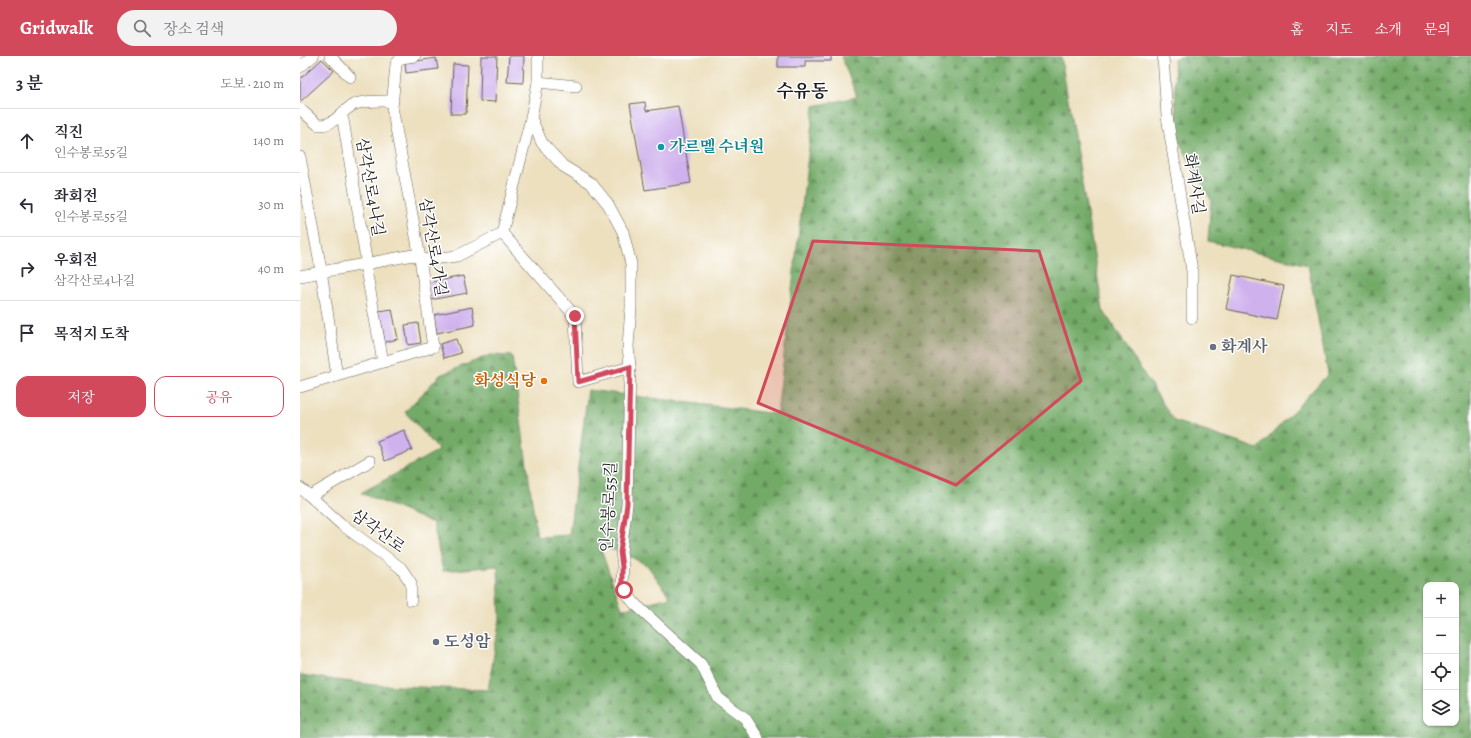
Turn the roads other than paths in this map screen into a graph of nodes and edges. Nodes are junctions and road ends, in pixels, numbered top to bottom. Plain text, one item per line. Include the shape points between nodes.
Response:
1 (313, 56) edge
2 (330, 56) edge
3 (415, 56) edge
4 (538, 56) edge
5 (1163, 56) edge
6 (300, 67) edge
7 (350, 77) dead end
8 (538, 82) junction
9 (576, 86) dead end
10 (393, 101) junction
11 (300, 109) edge
12 (339, 117) junction
13 (531, 118) junction
14 (300, 157) edge
15 (502, 233) junction
16 (420, 258) junction
17 (365, 264) junction
18 (320, 272) junction
19 (300, 276) edge
20 (1192, 318) dead end
21 (383, 362) junction
22 (630, 367) junction
23 (337, 376) junction
24 (300, 387) edge
25 (370, 461) dead end
26 (300, 488) edge
27 (310, 496) junction
28 (411, 600) dead end
29 (758, 738) edge

1 - 6 street
2 - 7 street
3 - 10 street, 삼각산로4가길 via 401,58 396,64
4 - 8 street
5 - 20 street, 화계사길 via 1167,116 1192,271
8 - 9 street
8 - 13 street
10 - 12 street via 355,104
10 - 16 street, 삼각산로4가길 via 392,107
11 - 12 street via 318,125 326,126
12 - 17 street, 삼각산로4나길 via 343,120
13 - 15 street
13 - 22 street, 인수봉로55길 via 542,143 563,166 591,183 608,204 623,232 631,264 628,346
14 - 18 street
15 - 16 street via 457,256 424,260
15 - 22 street via 575,316 578,382
16 - 17 street via 413,255
16 - 21 street, 삼각산로4가길 via 433,347
17 - 18 street
17 - 21 street
18 - 19 street
18 - 23 street
21 - 23 street, 삼각산로4가길
22 - 29 street, 인수봉로55길 via 627,504 620,552 624,590 635,604 701,664 718,698 746,718
23 - 24 street, 삼각산로4가길
25 - 27 street
26 - 27 street, 삼각산로
27 - 28 street, 삼각산로 via 341,524 401,568 411,583

